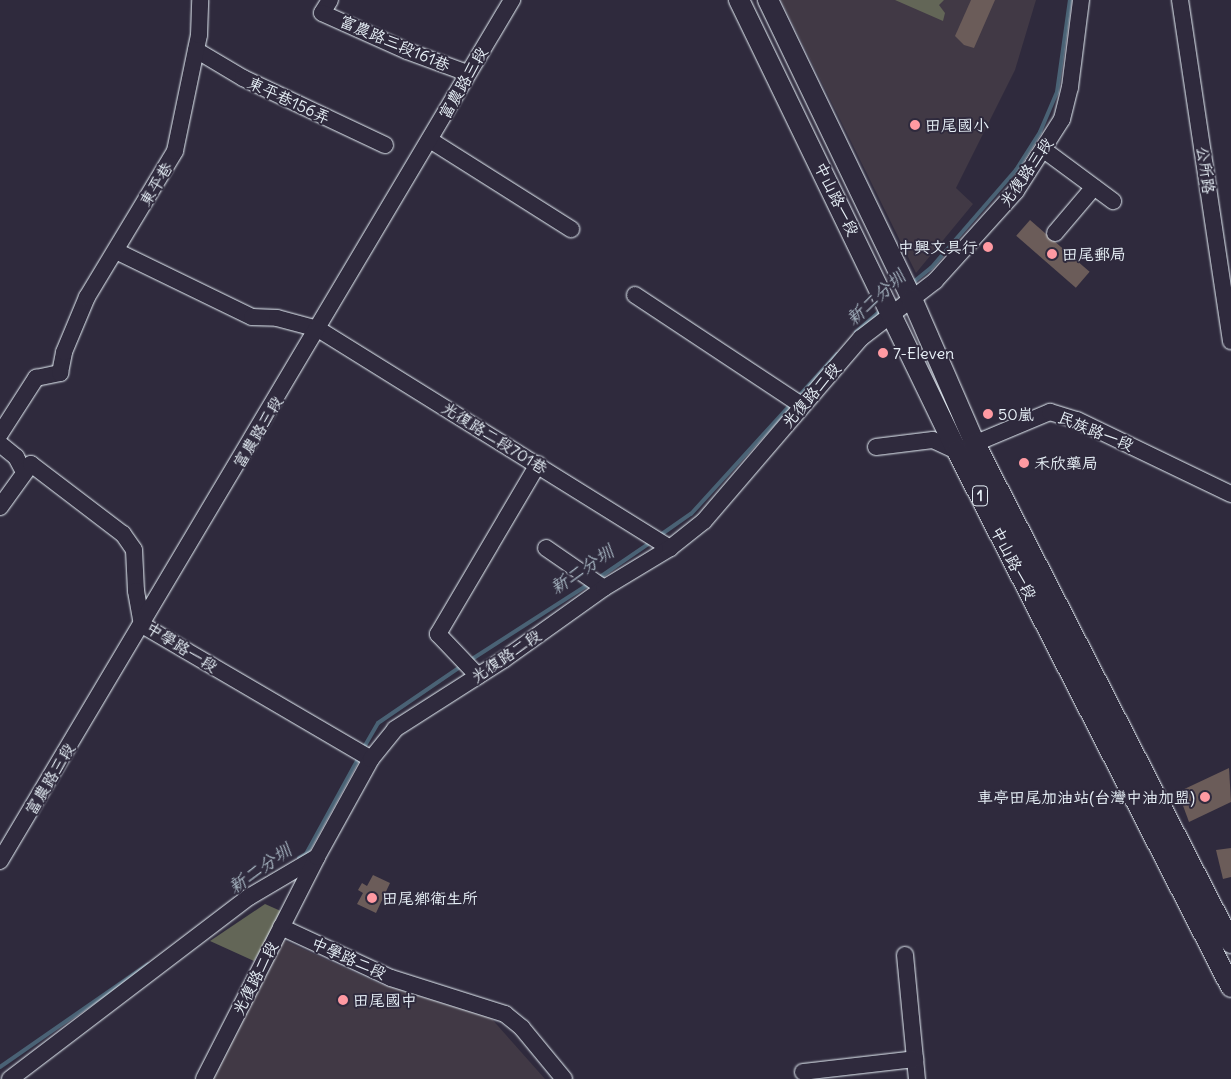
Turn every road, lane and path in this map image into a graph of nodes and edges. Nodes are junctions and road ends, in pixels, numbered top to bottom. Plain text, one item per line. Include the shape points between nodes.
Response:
1 (200, 0) edge
2 (512, 0) edge
3 (739, 0) edge
4 (768, 0) edge
5 (1081, 0) edge
6 (1180, 0) edge
7 (326, 6) edge
8 (196, 50) junction
9 (468, 73) junction
10 (430, 140) junction
11 (385, 145) dead end
12 (1044, 150) junction
13 (1094, 187) junction
14 (1114, 201) dead end
15 (571, 229) dead end
16 (1055, 233) dead end
17 (116, 251) junction
18 (635, 295) dead end
19 (903, 307) junction
20 (318, 330) junction
21 (1231, 341) edge
22 (801, 405) junction
23 (0, 434) edge
24 (0, 444) edge
25 (876, 448) dead end
26 (966, 448) junction
27 (538, 464) junction
28 (24, 472) junction
29 (1231, 494) edge
30 (0, 507) edge
31 (546, 548) dead end
32 (670, 548) junction
33 (604, 588) junction
34 (142, 625) junction
35 (478, 676) junction
36 (371, 759) junction
37 (317, 857) junction
38 (0, 861) edge
39 (281, 927) junction
40 (1231, 942) edge
41 (905, 955) dead end
42 (1231, 987) edge
43 (915, 1059) junction
44 (803, 1072) dead end
45 (10, 1079) edge
46 (204, 1079) edge
47 (564, 1079) edge
48 (917, 1079) edge

1 - 8 street, 東平巷
2 - 9 street, 富農路三段
3 - 19 main road, 中山路一段 / 1
4 - 19 main road, 中山路一段 / 1
5 - 12 street, 光復路三段 via 1070,87 1062,118
6 - 21 street, 公所路
7 - 9 street, 富農路三段161巷 via 407,51
8 - 11 street, 東平巷156弄 via 243,78
8 - 17 street, 東平巷 via 175,151
9 - 10 street, 富農路三段
10 - 15 street
10 - 20 street, 富農路三段
12 - 13 street
12 - 19 street, 光復路三段 via 1016,191 976,238 935,281
13 - 14 street
13 - 16 street
17 - 20 street, 光復路二段701巷 via 252,317 277,318
17 - 23 street, 東平巷 via 87,297 64,352 60,373 36,378
18 - 22 street
19 - 22 street, 光復路二段 via 861,338
19 - 26 main road, 中山路一段 / 1
20 - 27 street, 光復路二段701巷
20 - 34 street, 富農路三段
22 - 32 street, 光復路二段 via 704,521
24 - 28 street via 16,457
25 - 26 street via 933,440
26 - 29 street, 民族路一段 via 1050,412 1078,420
26 - 40 main road, 中山路一段 / 1
26 - 42 main road, 中山路一段 / 1
27 - 32 street, 光復路二段701巷
27 - 35 street via 438,634
28 - 30 street
28 - 34 street, 中學路一段 via 31,464 123,534 134,550
31 - 33 street
32 - 33 street, 光復路二段
33 - 35 street, 光復路二段
34 - 36 street, 中學路一段
34 - 38 street, 富農路三段
35 - 36 street, 光復路二段 via 395,729
36 - 37 street, 光復路二段
37 - 39 street, 光復路二段
37 - 45 street via 249,897
39 - 46 street, 光復路二段
39 - 47 street, 中學路二段 via 391,978 505,1014 522,1028
41 - 43 street
43 - 44 street
43 - 48 street

